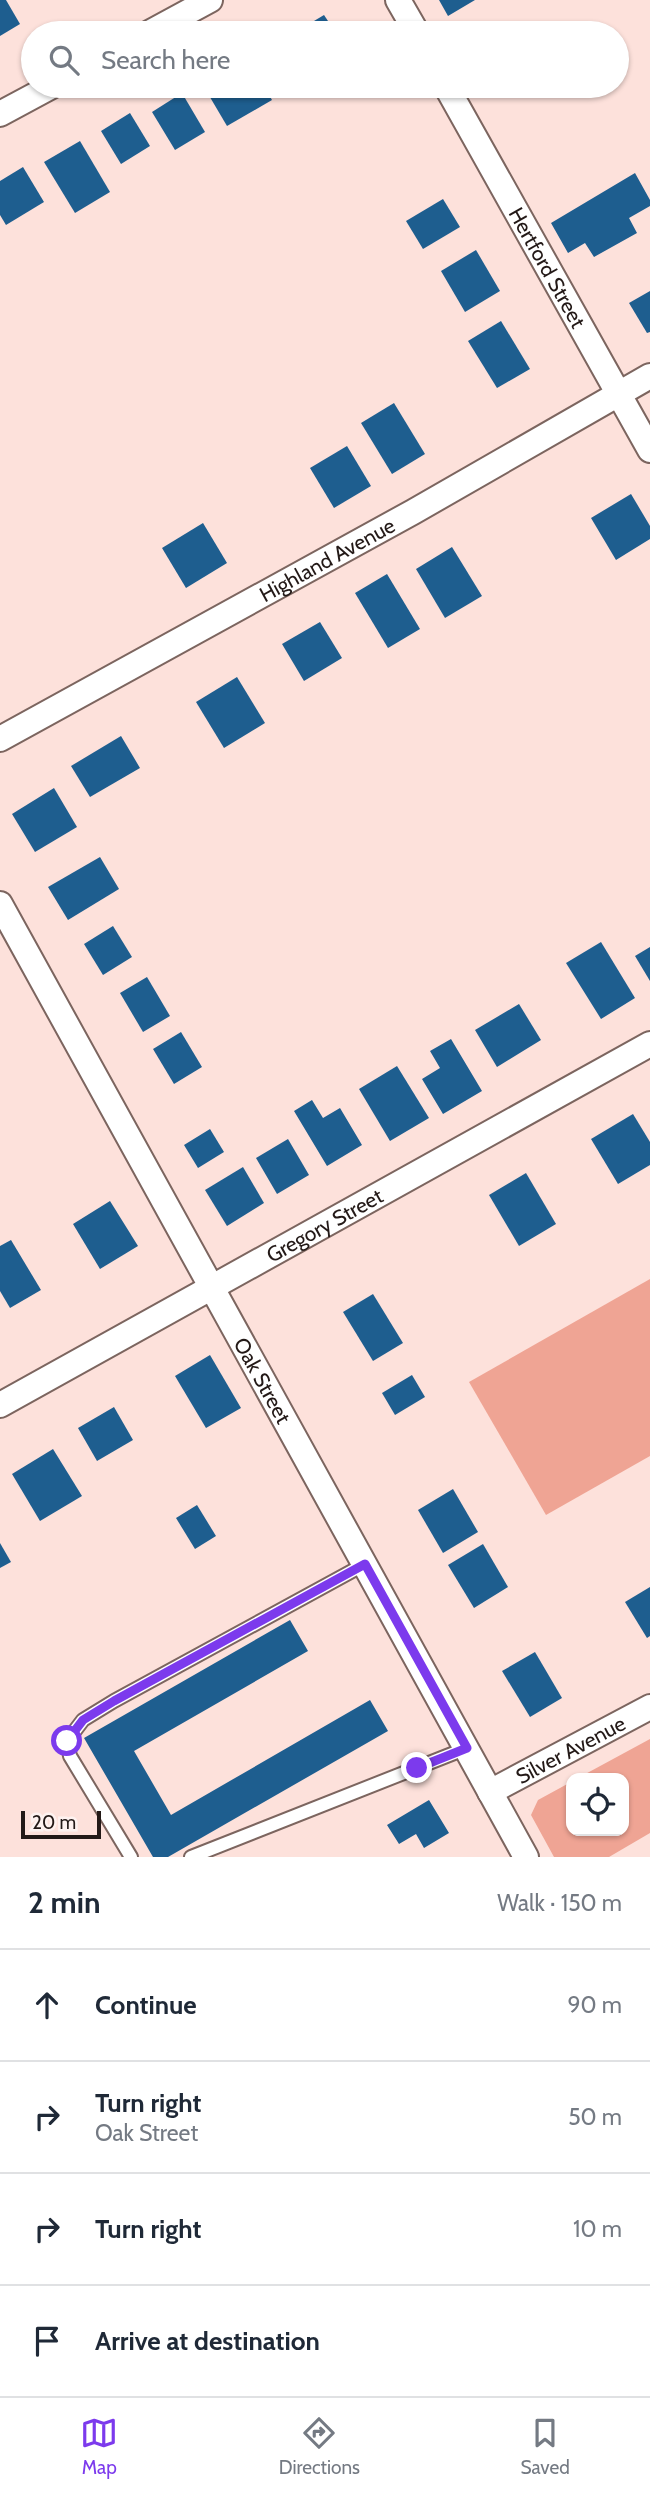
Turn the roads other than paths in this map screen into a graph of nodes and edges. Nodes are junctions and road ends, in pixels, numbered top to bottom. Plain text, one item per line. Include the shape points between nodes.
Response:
1 (210, 0) edge
2 (398, 0) edge
3 (171, 21) edge
4 (410, 21) edge
5 (30, 98) edge
6 (453, 98) edge
7 (0, 114) edge
8 (650, 376) edge
9 (619, 393) junction
10 (650, 450) edge
11 (0, 739) edge
12 (0, 904) edge
13 (650, 1044) edge
14 (212, 1286) junction
15 (0, 1405) edge
16 (365, 1564) junction
17 (650, 1707) edge
18 (467, 1748) junction
19 (491, 1792) junction
20 (131, 1857) edge
21 (191, 1857) edge
22 (526, 1857) edge

1 - 3 street
2 - 4 street
5 - 7 street
6 - 9 street, Hertford Street
8 - 9 street, Highland Avenue
9 - 10 street, Hertford Street
9 - 11 street, Highland Avenue
12 - 14 street, Oak Street
13 - 14 street, Gregory Street
14 - 15 street, Gregory Street
14 - 16 street, Oak Street
16 - 18 street, Oak Street
16 - 20 lane via 114,1701 74,1728 67,1741 70,1756
17 - 19 street, Silver Avenue
18 - 19 street, Oak Street
18 - 21 lane
19 - 22 street, Oak Street

